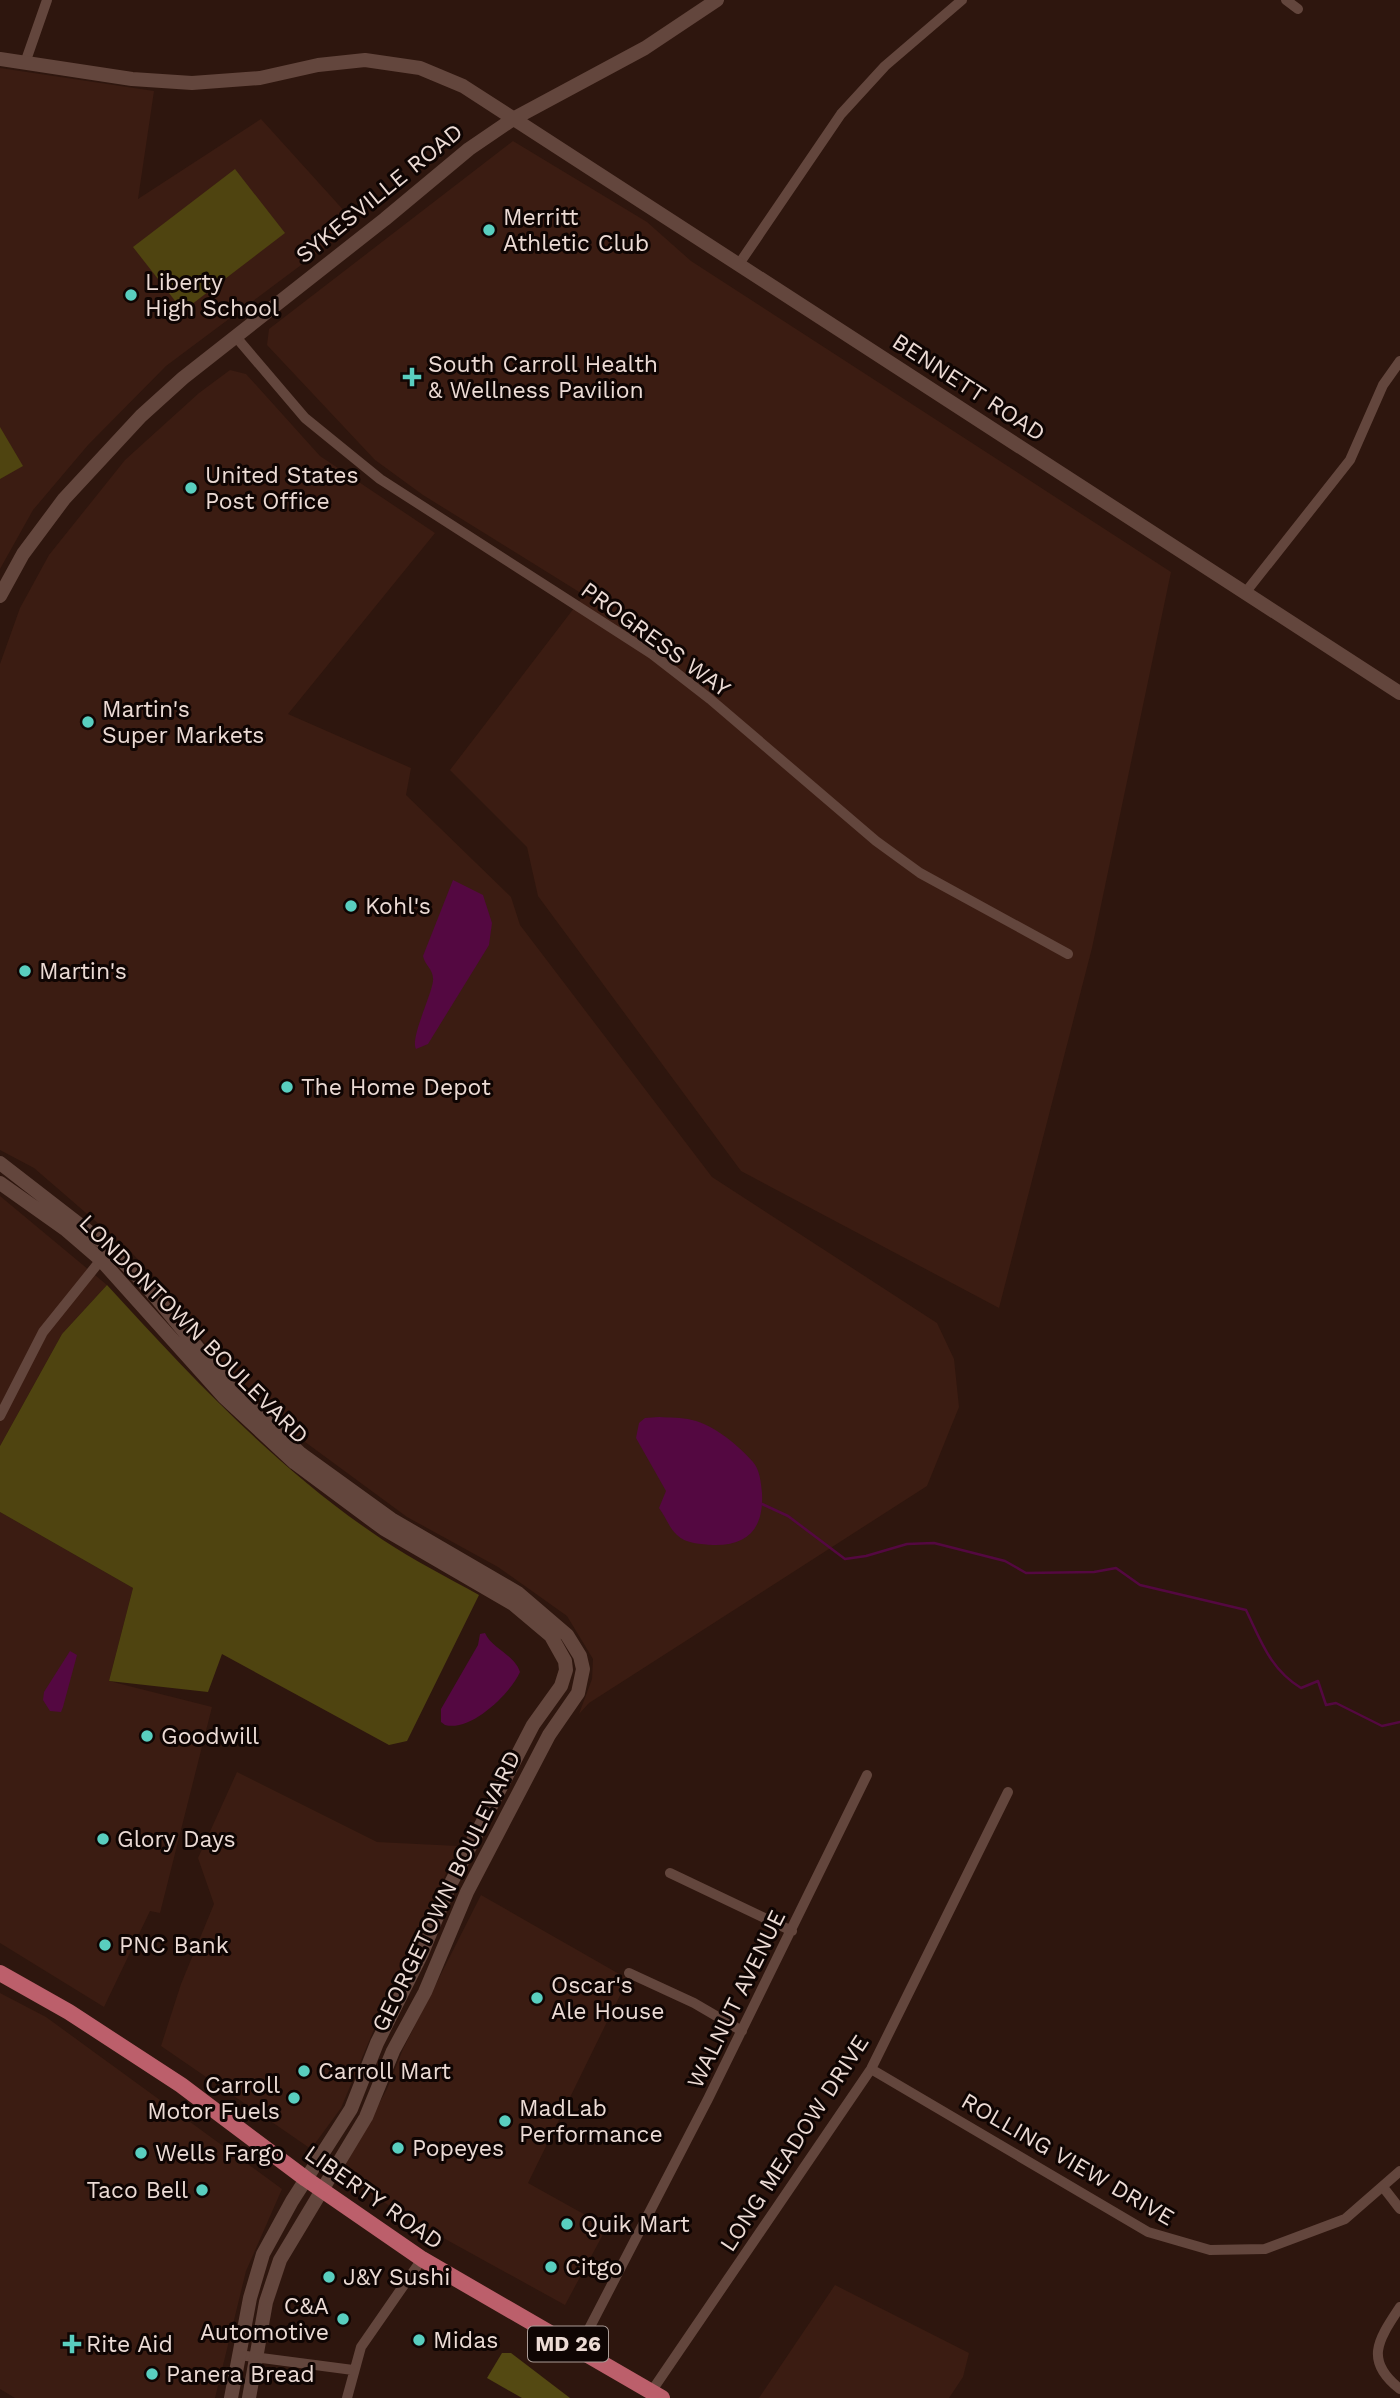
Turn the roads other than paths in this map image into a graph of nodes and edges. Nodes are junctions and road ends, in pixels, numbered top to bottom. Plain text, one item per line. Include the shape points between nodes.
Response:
1 (47, 0) edge
2 (717, 0) edge
3 (962, 0) edge
4 (1286, 0) edge
5 (1297, 9) dead end
6 (0, 59) edge
7 (25, 63) junction
8 (513, 119) junction
9 (739, 264) junction
10 (236, 337) junction
11 (1400, 361) edge
12 (1245, 593) junction
13 (0, 596) edge
14 (1400, 693) edge
15 (1068, 954) dead end
16 (0, 1163) edge
17 (0, 1183) edge
18 (106, 1255) junction
19 (0, 1416) edge
20 (536, 1614) junction
21 (867, 1774) dead end
22 (1008, 1792) dead end
23 (670, 1873) dead end
24 (792, 1931) junction
25 (0, 1973) edge
26 (629, 1973) dead end
27 (741, 2031) junction
28 (871, 2069) junction
29 (1400, 2171) edge
30 (306, 2179) junction
31 (1383, 2187) junction
32 (320, 2189) junction
33 (1400, 2209) edge
34 (422, 2259) junction
35 (1400, 2307) edge
36 (578, 2350) junction
37 (239, 2355) junction
38 (257, 2356) junction
39 (353, 2370) junction
40 (1400, 2389) edge
41 (656, 2395) edge
42 (231, 2398) edge
43 (249, 2398) edge
44 (348, 2398) edge

1 - 7 street
2 - 8 street, SYKESVILLE ROAD via 645,48
3 - 9 street via 884,66 841,114
4 - 5 street
6 - 7 street, BENNETT ROAD
7 - 8 street, BENNETT ROAD via 192,83 260,78 342,61 376,61 438,74
8 - 9 street, BENNETT ROAD
8 - 10 street, SYKESVILLE ROAD via 469,149
9 - 12 street, BENNETT ROAD
10 - 13 street, SYKESVILLE ROAD via 141,416 64,499 23,554
10 - 15 street, PROGRESS WAY via 305,418 380,479 652,654 898,858
11 - 12 street via 1383,385 1350,460
12 - 14 street, BENNETT ROAD
16 - 18 street, LONDONTOWN BOULEVARD
17 - 18 street, LONDONTOWN BOULEVARD
18 - 19 street via 43,1332
18 - 20 street, LONDONTOWN BOULEVARD via 144,1283 232,1388 301,1454 368,1504 493,1576
20 - 30 street, GEORGETOWN BOULEVARD via 559,1645 565,1677 533,1725 450,1885 351,2109
20 - 32 street, GEORGETOWN BOULEVARD via 567,1635 580,1656 583,1669 578,1693 549,1735 467,1892 366,2117
21 - 24 street, WALNUT AVENUE
22 - 28 street, LONG MEADOW DRIVE
23 - 24 street
24 - 27 street, WALNUT AVENUE
25 - 30 main road, LIBERTY ROAD / MD 26 via 181,2085
26 - 27 street
27 - 36 street, WALNUT AVENUE
28 - 31 street, ROLLING VIEW DRIVE via 1148,2232 1183,2244 1242,2251 1291,2241 1346,2219
28 - 41 street, LONG MEADOW DRIVE
29 - 31 street, ROLLING VIEW DRIVE
30 - 32 main road, LIBERTY ROAD / MD 26
30 - 37 street, GEORGETOWN BOULEVARD via 263,2254
31 - 33 street
32 - 34 main road, LIBERTY ROAD / MD 26
32 - 38 street, GEORGETOWN BOULEVARD via 289,2240 273,2279
34 - 36 main road, LIBERTY ROAD / MD 26
34 - 39 street via 361,2347
35 - 40 street via 1383,2330 1378,2362
36 - 41 main road, LIBERTY ROAD / MD 26
37 - 38 street
37 - 42 street, GEORGETOWN BOULEVARD
38 - 39 street
38 - 43 street, GEORGETOWN BOULEVARD
39 - 44 street

